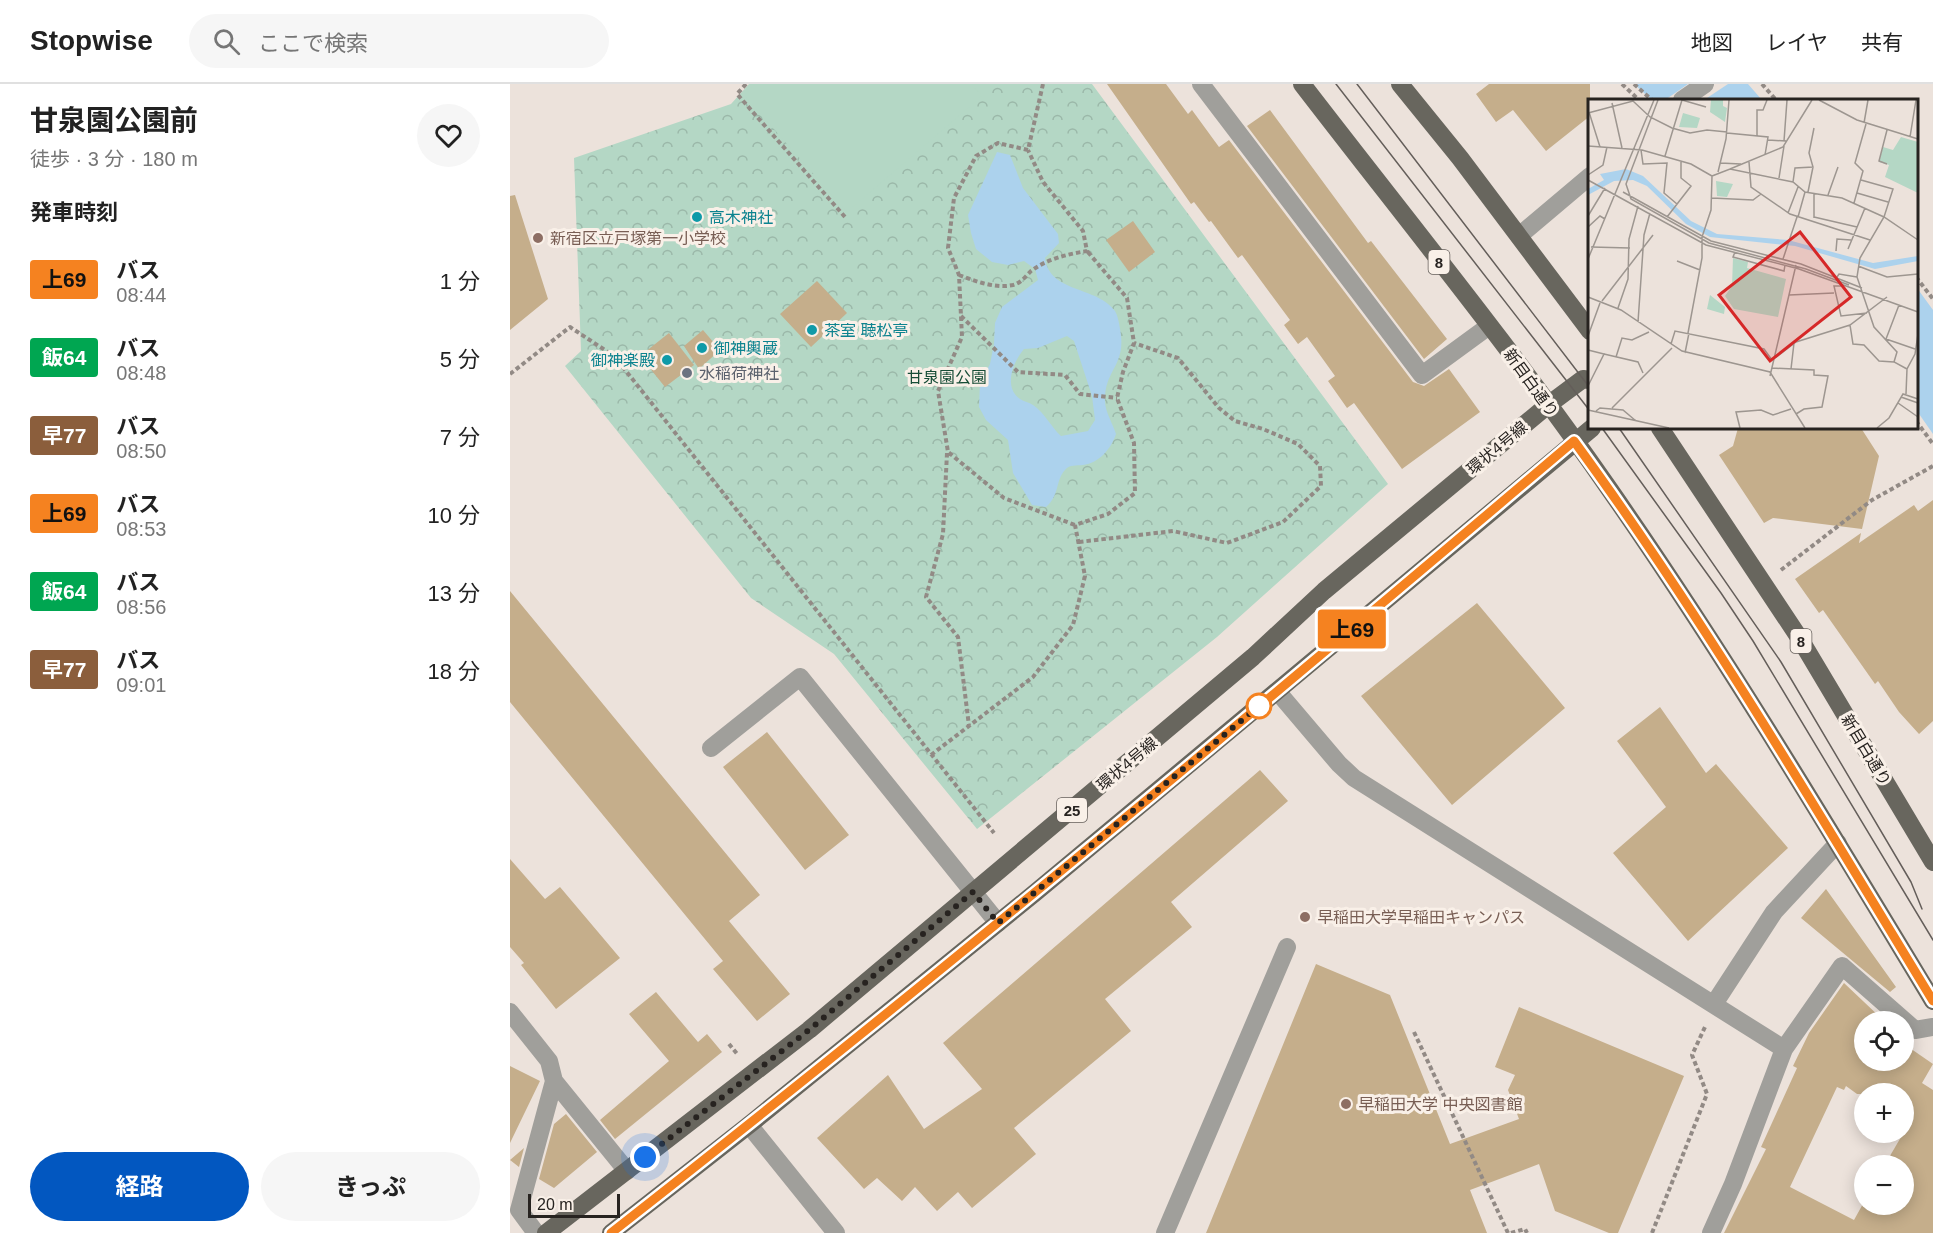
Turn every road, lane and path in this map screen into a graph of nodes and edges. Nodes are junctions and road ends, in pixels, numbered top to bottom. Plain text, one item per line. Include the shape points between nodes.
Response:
1 (746, 84) edge
2 (1043, 84) edge
3 (1201, 84) edge
4 (1302, 84) edge
5 (1400, 84) edge
6 (1622, 84) edge
7 (1634, 84) edge
8 (1705, 84) edge
9 (1762, 84) edge
10 (1638, 99) edge
11 (1651, 99) edge
12 (1683, 99) edge
13 (1775, 99) edge
14 (1028, 150) junction
15 (1588, 178) edge
16 (845, 217) dead end
17 (1519, 236) junction
18 (1088, 251) junction
19 (958, 275) junction
20 (1918, 278) edge
21 (1933, 299) edge
22 (961, 315) junction
23 (1489, 326) junction
24 (1588, 329) edge
25 (1134, 343) junction
26 (510, 374) edge
27 (1588, 380) edge
28 (1117, 398) junction
29 (1548, 405) junction
30 (1918, 422) edge
31 (1591, 429) edge
32 (1661, 429) edge
33 (1574, 441) junction
34 (1933, 444) edge
35 (948, 452) junction
36 (1933, 466) edge
37 (1075, 525) junction
38 (1079, 543) junction
39 (1780, 571) dead end
40 (1277, 691) junction
41 (969, 726) junction
42 (711, 748) dead end
43 (932, 755) junction
44 (993, 832) dead end
45 (1838, 843) junction
46 (1933, 862) edge
47 (973, 892) junction
48 (998, 923) junction
49 (1287, 947) dead end
50 (1933, 1001) edge
51 (1714, 1004) junction
52 (510, 1012) edge
53 (1933, 1027) edge
54 (1414, 1032) dead end
55 (1784, 1049) junction
56 (554, 1081) junction
57 (749, 1125) junction
58 (627, 1171) junction
59 (1526, 1231) edge
60 (536, 1233) edge
61 (546, 1233) edge
62 (610, 1233) edge
63 (836, 1233) edge
64 (1165, 1233) edge
65 (1510, 1233) edge
66 (1652, 1233) edge
67 (1711, 1233) edge

1 - 16 path via 737,94
2 - 14 path
3 - 23 street via 1422,375
4 - 23 main road, 新目白通り / 8
5 - 17 main road
6 - 10 path
7 - 11 path
8 - 12 street
9 - 13 path
14 - 18 path via 1044,182 1083,231
14 - 19 path via 998,143 976,156 954,198 948,248
15 - 17 street
17 - 24 main road
18 - 19 path via 1063,255 1013,285 984,284
18 - 25 path via 1127,298
19 - 22 path
20 - 21 path
22 - 28 path via 1018,372 1065,375 1080,394
22 - 35 path via 962,337 938,391
23 - 29 main road, 新目白通り / 8
25 - 28 path
25 - 38 path via 1178,358 1219,408 1235,421 1298,444 1320,466 1321,486 1283,522 1227,543 1173,531
26 - 43 path via 570,327 614,356
27 - 29 main road, 環状4号線 / 25
28 - 37 path via 1134,443 1135,493 1108,514
29 - 33 main road, 新目白通り / 8
29 - 47 main road, 環状4号線 / 25
30 - 34 path
31 - 33 main road, 25
32 - 46 main road, 新目白通り / 8 via 1800,639
33 - 40 main road, 25
33 - 45 main road, 新目白通り / 8 via 1666,574
35 - 37 path via 1004,498
35 - 41 path via 943,534 926,597 958,637
36 - 39 path via 1872,500
37 - 38 path
38 - 41 path via 1085,576 1073,625 1033,677
40 - 48 main road, 25
40 - 51 street via 1354,778
41 - 43 path
42 - 47 street via 800,677
43 - 44 path
45 - 50 main road, 新目白通り / 8
45 - 51 street via 1774,912
47 - 48 street
47 - 58 main road, 環状4号線 / 25 via 809,1030
48 - 57 main road, 25
49 - 64 street
51 - 55 street
51 - 66 path via 1692,1055 1707,1094
52 - 56 street via 549,1061
53 - 55 street via 1915,1030 1842,966
54 - 65 path
55 - 67 street
56 - 58 street
56 - 60 street via 519,1210
57 - 62 main road, 25
57 - 63 street
58 - 61 main road, 環状4号線 / 25
59 - 65 path

